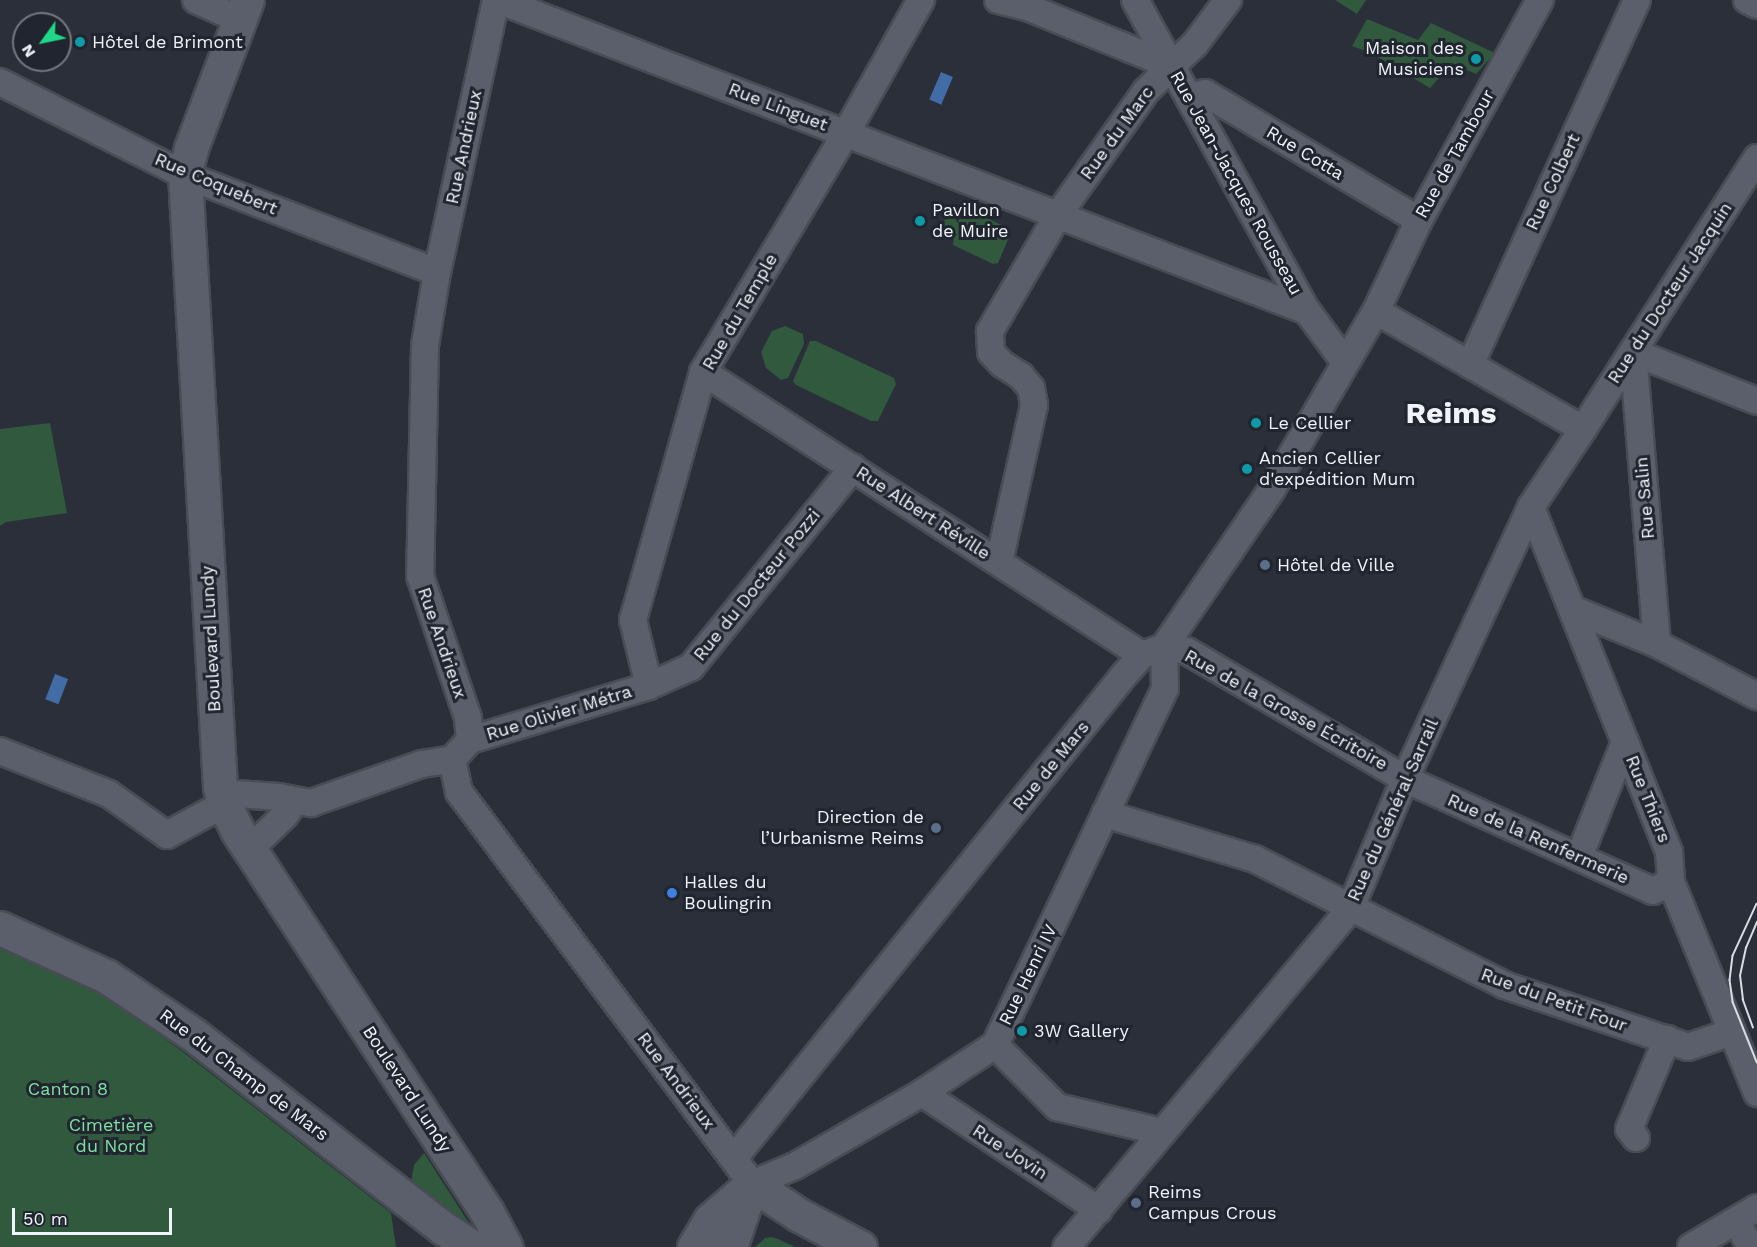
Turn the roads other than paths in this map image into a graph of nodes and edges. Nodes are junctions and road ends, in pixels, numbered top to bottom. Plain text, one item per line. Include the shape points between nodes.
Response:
1 (196, 0) edge
2 (497, 0) edge
3 (921, 0) edge
4 (998, 0) edge
5 (1134, 0) edge
6 (1228, 0) edge
7 (1540, 0) edge
8 (1637, 0) edge
9 (1747, 0) edge
10 (1757, 5) edge
11 (244, 10) edge
12 (1170, 64) junction
13 (0, 82) edge
14 (1189, 98) junction
15 (846, 134) junction
16 (1757, 158) edge
17 (185, 175) junction
18 (1058, 215) junction
19 (1419, 220) junction
20 (437, 273) junction
21 (1307, 311) junction
22 (1376, 311) junction
23 (1632, 352) junction
24 (1344, 361) junction
25 (1470, 365) junction
26 (703, 372) junction
27 (1757, 401) edge
28 (1583, 429) junction
29 (853, 468) junction
30 (1531, 507) junction
31 (999, 562) junction
32 (1572, 609) junction
33 (1657, 644) junction
34 (1153, 651) junction
35 (649, 686) junction
36 (1757, 696) edge
37 (470, 740) junction
38 (1625, 742) junction
39 (0, 751) edge
40 (452, 759) junction
41 (1405, 779) junction
42 (223, 799) junction
43 (294, 802) junction
44 (1106, 814) junction
45 (250, 849) junction
46 (1579, 857) junction
47 (1671, 882) junction
48 (1350, 909) junction
49 (0, 928) edge
50 (1732, 1032) junction
51 (1667, 1039) junction
52 (995, 1045) junction
53 (922, 1093) junction
54 (1757, 1094) edge
55 (1162, 1132) junction
56 (1636, 1138) dead end
57 (734, 1158) junction
58 (752, 1184) junction
59 (1099, 1210) junction
60 (487, 1212) junction
61 (1746, 1214) edge
62 (472, 1247) edge
63 (506, 1247) edge
64 (521, 1247) edge
65 (694, 1247) edge
66 (730, 1247) edge
67 (860, 1247) edge
68 (1066, 1247) edge
69 (1691, 1247) edge
70 (1750, 1247) edge

1 - 11 street
2 - 15 street, Rue Linguet
2 - 20 street, Rue Andrieux
3 - 15 street, Rue du Temple
4 - 12 street via 1027,7
5 - 12 street, Rue Jean-Jacques Rousseau
6 - 12 street, Rue du Marc via 1195,44
7 - 19 street, Rue de Tambour
8 - 25 street, Rue Colbert
9 - 10 street
11 - 17 main road, Boulevard Lundy via 191,148
12 - 14 street, Rue Jean-Jacques Rousseau
12 - 18 street, Rue du Marc via 1146,91
13 - 17 street, Rue Coquebert
14 - 19 street, Rue Cotta via 1205,93
14 - 21 street, Rue Jean-Jacques Rousseau
15 - 18 street, Rue Linguet
15 - 26 street, Rue du Temple
16 - 23 street, Rue du Docteur Jacquin
17 - 20 street, Rue Coquebert
17 - 42 main road, Boulevard Lundy
18 - 21 street, Rue Linguet
18 - 31 street, Rue du Marc via 990,331 991,352 1031,388 1034,405
19 - 22 street, Rue de Tambour
20 - 37 street, Rue Andrieux via 424,345 420,576 468,718
21 - 24 street, Rue Jean-Jacques Rousseau
22 - 24 street, Rue de Tambour
22 - 25 street
23 - 27 street
23 - 28 street, Rue du Docteur Jacquin
23 - 33 street, Rue Salin
24 - 34 street, Rue de Mars via 1272,489
25 - 28 street
26 - 29 street, Rue Albert Réville
26 - 35 street, Rue du Temple via 633,620
28 - 30 street, Rue du Docteur Jacquin
29 - 31 street, Rue Albert Réville
29 - 35 street, Rue du Docteur Pozzi via 691,667
30 - 32 street, Rue Thiers
30 - 41 street, Rue du Général Sarrail
31 - 34 street, Rue Albert Réville
32 - 33 street
32 - 38 street, Rue Thiers
33 - 36 street
34 - 41 street, Rue de la Grosse Écritoire via 1187,651
34 - 44 street, Rue Henri IV via 1165,688
34 - 57 street, Rue de Mars
35 - 37 street, Rue Olivier Métra
37 - 40 street
38 - 46 street
38 - 47 street, Rue Thiers via 1669,852
39 - 42 street via 109,794 167,835
40 - 43 street via 422,764 310,803
40 - 57 street, Rue Andrieux via 459,792
41 - 46 street, Rue de la Renfermerie
41 - 48 street, Rue du Général Sarrail
42 - 43 street via 279,797
42 - 45 main road, Boulevard Lundy
43 - 45 street
44 - 48 street, Rue du Petit Four via 1254,859
44 - 52 street, Rue Henri IV
45 - 60 main road, Boulevard Lundy
46 - 47 street, Rue de la Renfermerie via 1653,891
47 - 50 street, Rue Thiers
48 - 51 street, Rue du Petit Four via 1504,985
48 - 55 street, Rue du Général Sarrail
49 - 62 main road, Rue du Champ de Mars via 106,976 194,1035
50 - 51 street, Rue du Petit Four via 1688,1047
50 - 54 street, Rue Thiers
51 - 56 street via 1629,1129
52 - 53 street, Rue Henri IV
52 - 55 street via 1057,1107
53 - 58 street, Rue Henri IV via 795,1166
53 - 59 street, Rue Jovin
55 - 59 street, Rue du Général Sarrail
57 - 58 street, Rue Andrieux
58 - 65 main road via 710,1220
58 - 66 main road
58 - 67 main road via 799,1215
59 - 68 street, Rue du Général Sarrail
60 - 63 main road, Boulevard Lundy
60 - 64 main road, Boulevard Lundy
61 - 69 street
61 - 70 street

